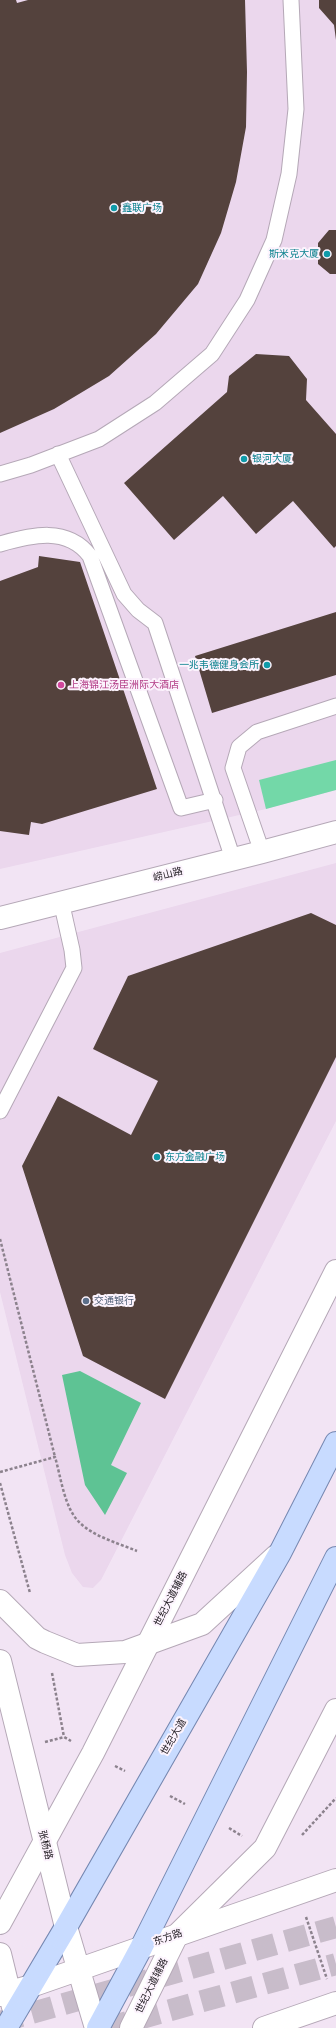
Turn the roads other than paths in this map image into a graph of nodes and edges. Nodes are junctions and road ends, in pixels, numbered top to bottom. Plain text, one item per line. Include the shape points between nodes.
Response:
1 (291, 0) edge
2 (58, 454) junction
3 (0, 474) edge
4 (0, 544) edge
5 (336, 706) edge
6 (215, 800) junction
7 (336, 832) edge
8 (262, 852) junction
9 (233, 859) junction
10 (61, 901) junction
11 (0, 918) edge
12 (0, 1111) edge
13 (336, 1271) edge
14 (336, 1443) edge
15 (280, 1553) junction
16 (336, 1558) edge
17 (0, 1601) edge
18 (149, 1643) junction
19 (0, 1661) edge
20 (336, 1710) edge
21 (44, 1843) junction
22 (336, 1880) edge
23 (0, 1923) edge
24 (66, 1927) junction
25 (177, 1935) junction
26 (141, 1948) junction
27 (0, 1954) edge
28 (79, 1970) junction
29 (31, 1986) junction
30 (335, 2004) edge
31 (9, 2011) edge
32 (97, 2028) edge
33 (131, 2028) edge
34 (264, 2028) edge
35 (311, 2028) edge

1 - 2 lane via 296,109 289,174 274,240 247,300 212,354 155,403 99,439
2 - 3 lane
2 - 6 lane via 124,594 138,610 155,623
4 - 6 lane via 29,536 53,535 73,541 90,556 182,808
5 - 8 lane via 257,732 239,747 234,768
6 - 9 lane
7 - 8 street, 崂山路
8 - 9 street, 崂山路
9 - 10 street, 崂山路
10 - 11 street, 崂山路
10 - 12 lane via 74,968
13 - 18 street, 世纪大道辅路
14 - 15 main road, 世纪大道
15 - 18 street via 202,1624
15 - 24 main road, 世纪大道
16 - 26 main road
17 - 18 street via 37,1638 77,1655 125,1652
18 - 21 street, 世纪大道辅路
19 - 21 street, 张杨路
20 - 25 street, 世纪大道辅路 via 265,1848
21 - 23 street, 世纪大道辅路
21 - 24 street, 张杨路
22 - 25 street, 东方路
24 - 28 street, 张杨路
24 - 29 main road, 世纪大道
25 - 26 street, 东方路
25 - 33 street, 世纪大道辅路
26 - 28 street, 东方路
26 - 32 main road
27 - 31 street
28 - 29 street, 东方路
28 - 32 street, 张杨路
29 - 31 main road, 世纪大道
30 - 34 street
30 - 35 street via 312,2024

